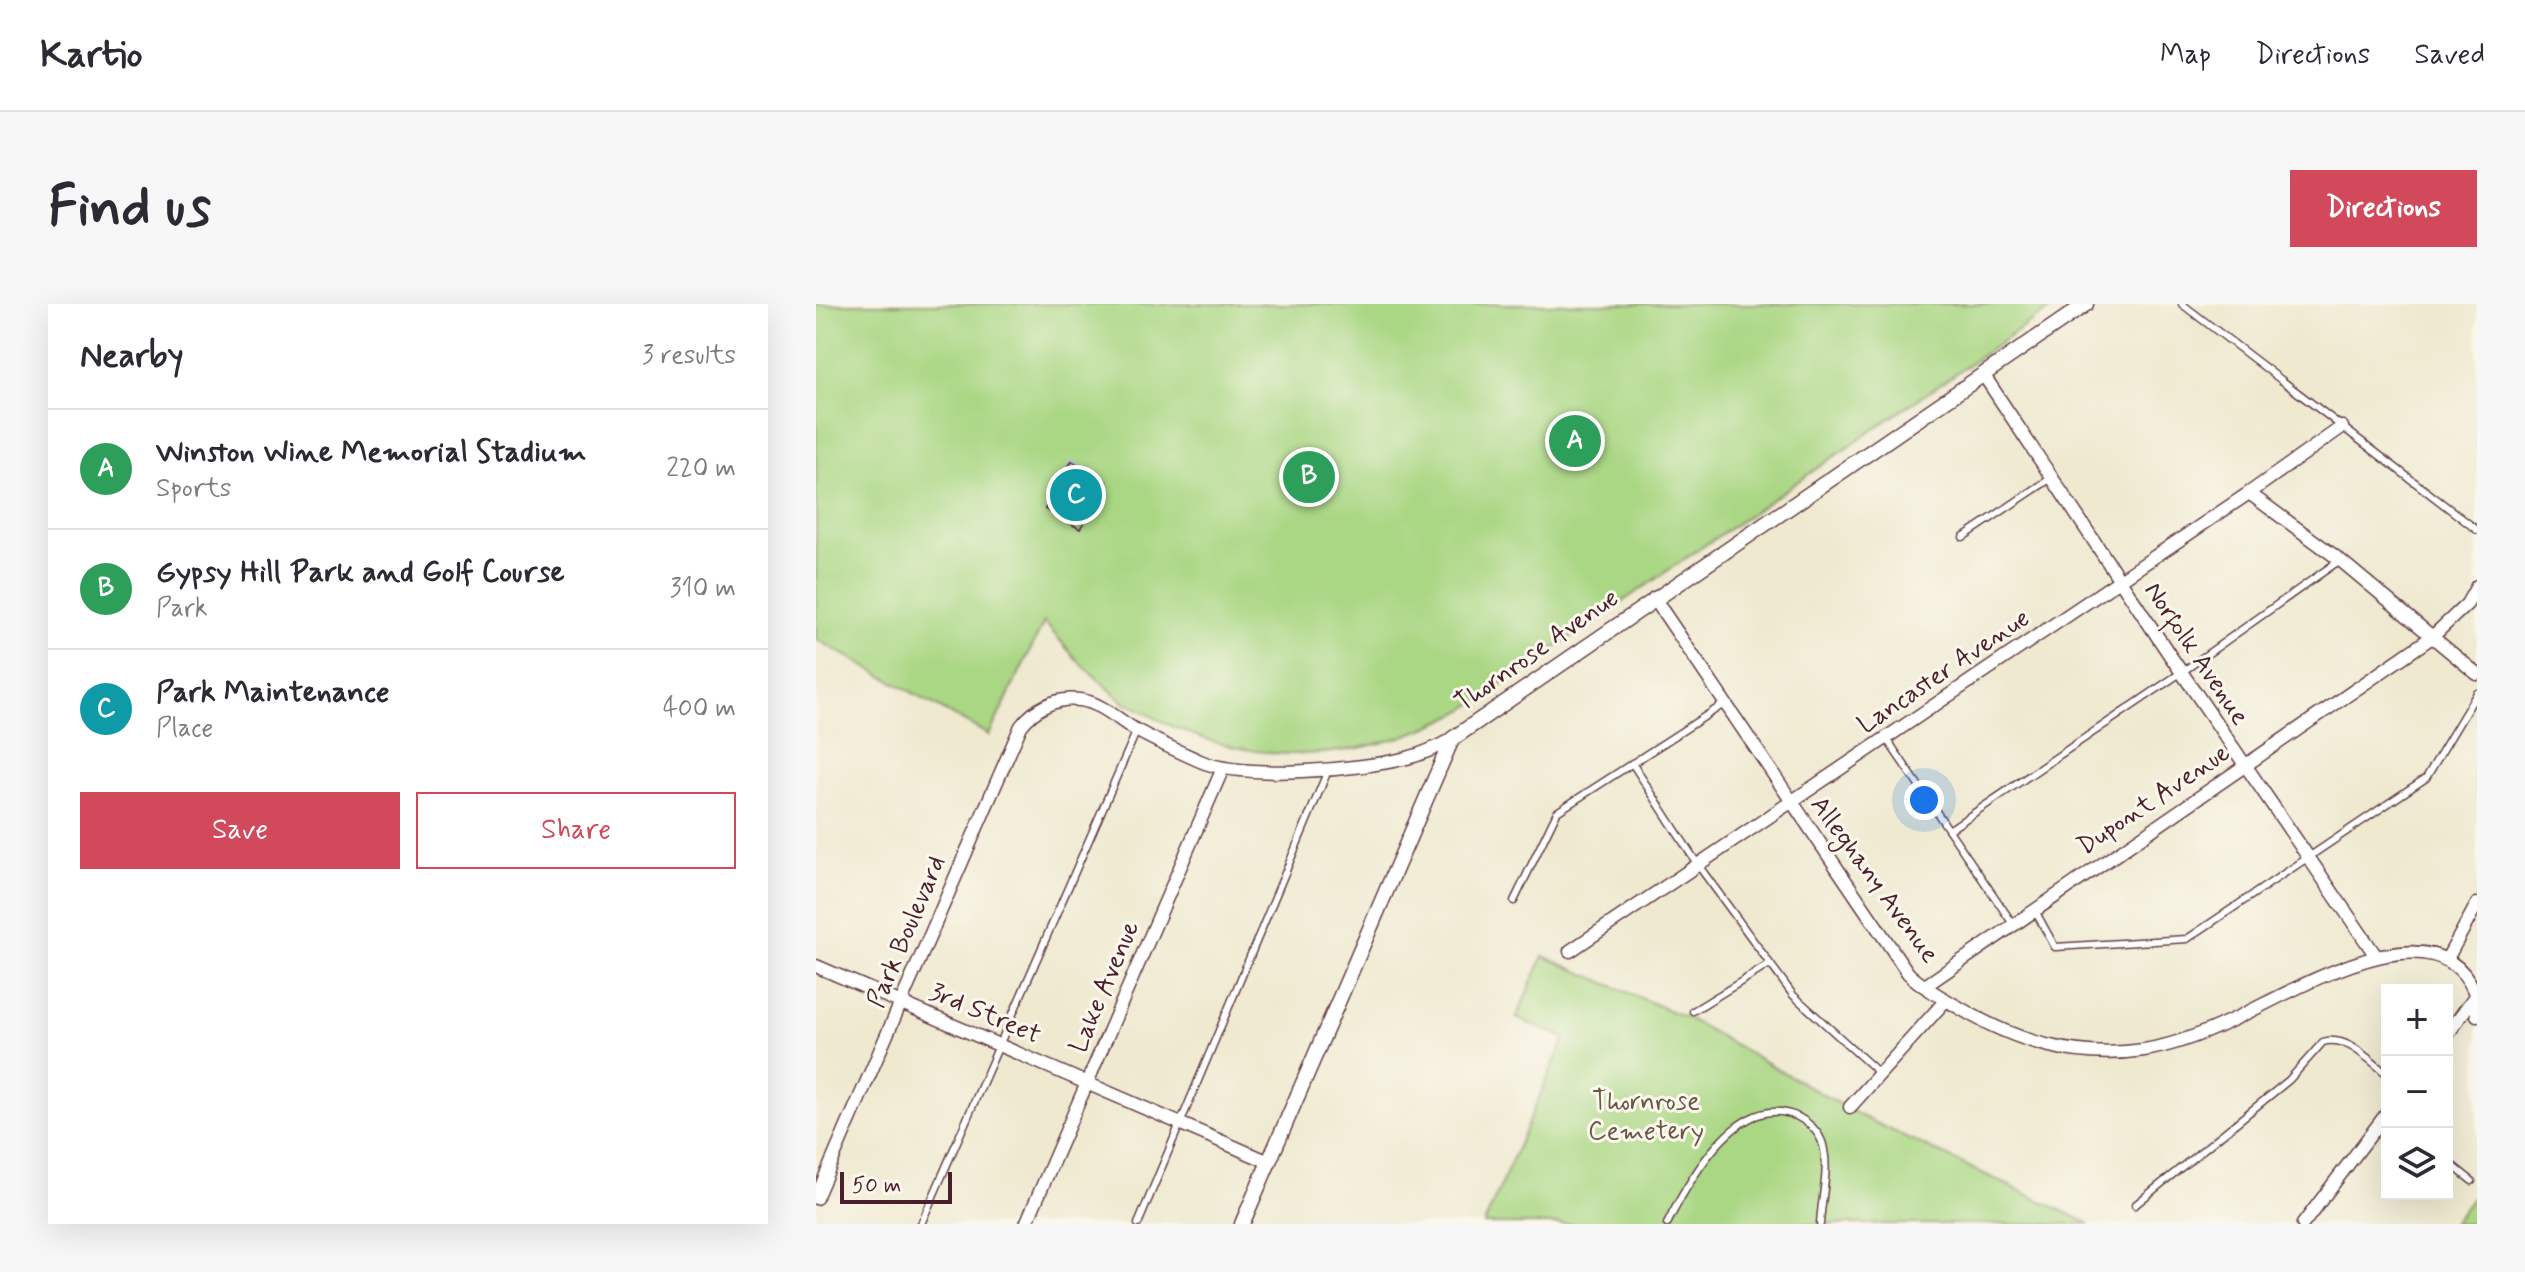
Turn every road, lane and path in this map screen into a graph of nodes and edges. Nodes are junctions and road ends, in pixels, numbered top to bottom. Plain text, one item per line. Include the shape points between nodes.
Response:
1 (2086, 304) edge
2 (2182, 304) edge
3 (1983, 374) junction
4 (2342, 427) junction
5 (2053, 477) junction
6 (2249, 493) junction
7 (2477, 530) edge
8 (1963, 537) dead end
9 (2340, 560) junction
10 (2119, 578) junction
11 (2477, 586) edge
12 (1654, 598) junction
13 (2432, 637) junction
14 (2182, 672) junction
15 (2477, 674) edge
16 (2477, 693) edge
17 (1724, 704) junction
18 (1137, 730) junction
19 (1886, 738) junction
20 (1452, 739) junction
21 (1632, 763) junction
22 (2245, 765) junction
23 (1223, 768) junction
24 (1329, 768) junction
25 (1791, 803) junction
26 (1949, 830) junction
27 (2308, 857) junction
28 (1698, 865) junction
29 (1514, 901) dead end
30 (2477, 904) edge
31 (2034, 909) junction
32 (2013, 924) junction
33 (1570, 951) dead end
34 (2376, 956) junction
35 (2447, 959) junction
36 (1770, 964) junction
37 (816, 966) edge
38 (1925, 986) junction
39 (2476, 993) edge
40 (1946, 1000) junction
41 (900, 1002) junction
42 (1693, 1011) dead end
43 (2477, 1015) edge
44 (2453, 1026) edge
45 (1000, 1044) junction
46 (2381, 1069) edge
47 (1879, 1073) junction
48 (1088, 1082) junction
49 (1850, 1107) dead end
50 (2381, 1122) edge
51 (1181, 1124) junction
52 (1269, 1162) junction
53 (2453, 1166) edge
54 (2472, 1181) dead end
55 (816, 1198) edge
56 (2135, 1205) dead end
57 (921, 1224) edge
58 (1026, 1224) edge
59 (1138, 1224) edge
60 (1242, 1224) edge
61 (1667, 1224) edge
62 (1820, 1224) edge
63 (2303, 1224) edge

1 - 3 street, Thornrose Avenue
2 - 4 lane
3 - 5 street, Norfolk Avenue
3 - 12 street, Thornrose Avenue
4 - 6 street, Lancaster Avenue
4 - 7 lane
5 - 8 lane
5 - 10 street, Norfolk Avenue
6 - 9 street
6 - 10 street, Lancaster Avenue
9 - 13 street
9 - 14 lane
10 - 14 street, Norfolk Avenue
10 - 19 street, Lancaster Avenue
11 - 13 street, Dupont Avenue via 2467,604
12 - 17 street, Alleghany Avenue
12 - 20 street, Thornrose Avenue
13 - 15 street
13 - 22 street, Dupont Avenue
14 - 22 street, Norfolk Avenue
14 - 26 lane
16 - 27 lane via 2426,778
17 - 21 lane
17 - 25 street, Alleghany Avenue
18 - 23 street
18 - 41 street, Park Boulevard via 1079,700 1037,710 1021,726
18 - 45 lane
19 - 25 street, Lancaster Avenue
19 - 26 lane
20 - 24 street via 1409,758
20 - 52 street, Thornrose Avenue
21 - 28 lane
21 - 29 lane via 1557,812
22 - 27 street, Norfolk Avenue
22 - 31 street, Dupont Avenue
23 - 24 street
23 - 48 street, Lake Avenue
24 - 51 lane
25 - 28 street, Lancaster Avenue
25 - 38 street, Alleghany Avenue via 1908,973
26 - 32 lane
27 - 31 lane via 2187,939 2055,947
27 - 34 street, Norfolk Avenue
28 - 33 street, Lancaster Avenue
28 - 36 lane
30 - 35 street
31 - 32 street, Dupont Avenue
32 - 38 street, Dupont Avenue
34 - 35 street, Alleghany Avenue via 2415,951
34 - 40 street, Alleghany Avenue via 2177,1043 2129,1052 2074,1051 2032,1043 1987,1025
35 - 39 street
36 - 42 lane
36 - 47 lane via 1793,995
37 - 41 street, 3rd Street
38 - 40 street, Alleghany Avenue
39 - 43 street
39 - 44 street
40 - 47 street
41 - 45 street, 3rd Street
41 - 55 street, Park Boulevard
45 - 48 street, 3rd Street
45 - 57 lane
46 - 56 lane via 2347,1043 2323,1042 2289,1080
47 - 49 street
48 - 51 street, 3rd Street
48 - 58 street, Lake Avenue
50 - 63 street
51 - 52 street, 3rd Street
51 - 59 lane
52 - 60 street, Thornrose Avenue
53 - 54 lane
61 - 62 lane via 1690,1180 1717,1146 1742,1122 1776,1112 1803,1120 1822,1141

